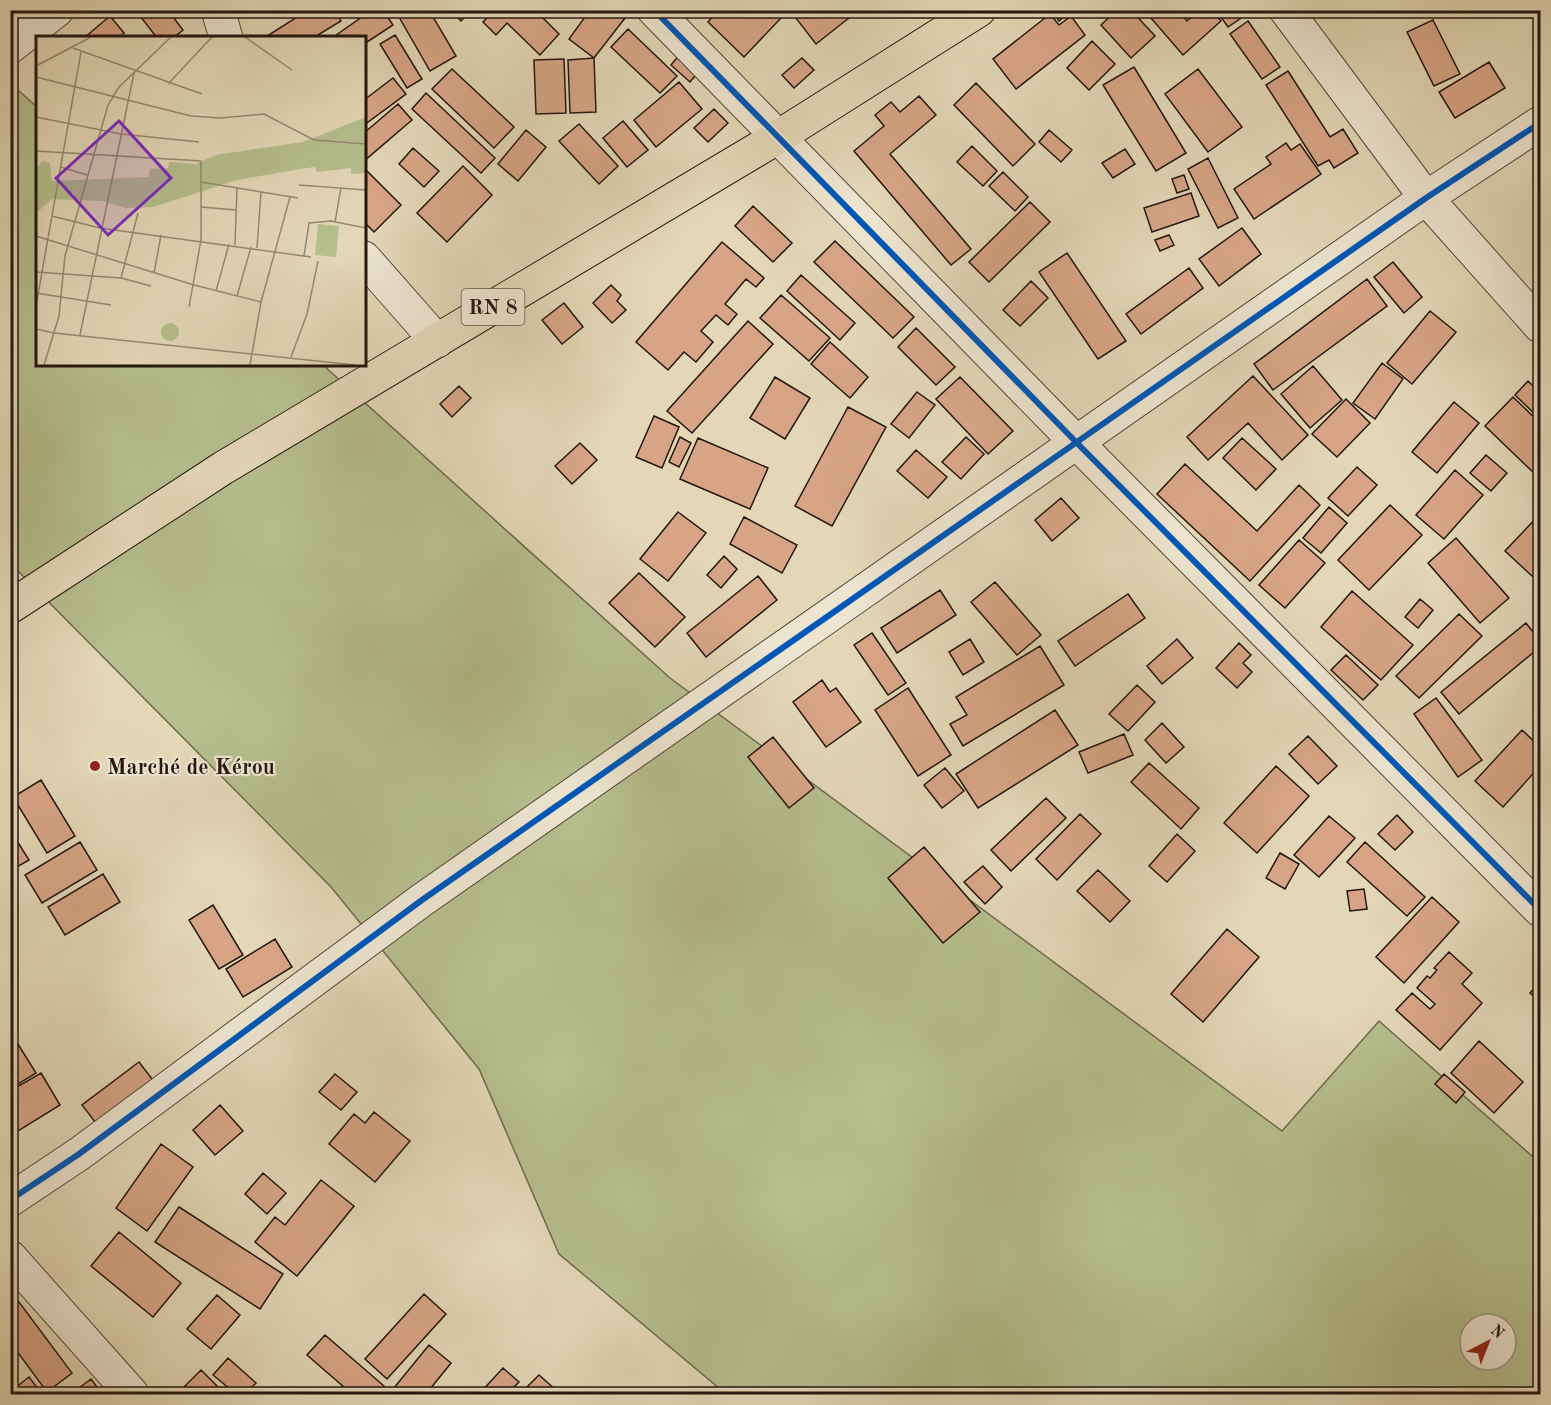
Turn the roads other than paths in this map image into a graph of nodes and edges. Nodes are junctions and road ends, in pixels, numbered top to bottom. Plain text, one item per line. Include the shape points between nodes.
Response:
1 (57, 10) edge
2 (218, 10) edge
3 (654, 10) edge
4 (979, 10) edge
5 (1286, 10) edge
6 (225, 36) edge
7 (10, 47) edge
8 (1540, 123) edge
9 (778, 137) junction
10 (1426, 198) junction
11 (366, 260) edge
12 (1540, 326) edge
13 (437, 340) junction
14 (1076, 442) junction
15 (10, 607) edge
16 (1540, 910) edge
17 (10, 1200) edge
18 (10, 1257) edge
19 (132, 1395) edge

1 - 7 street
2 - 6 street
3 - 9 street
4 - 9 main road, RN 8
5 - 10 street
8 - 10 street
9 - 13 main road, RN 8
9 - 14 street
10 - 12 street
10 - 14 street
11 - 13 street
13 - 15 main road, RN 8 via 223,468
14 - 16 street
14 - 17 street via 422,900 79,1154
18 - 19 street

